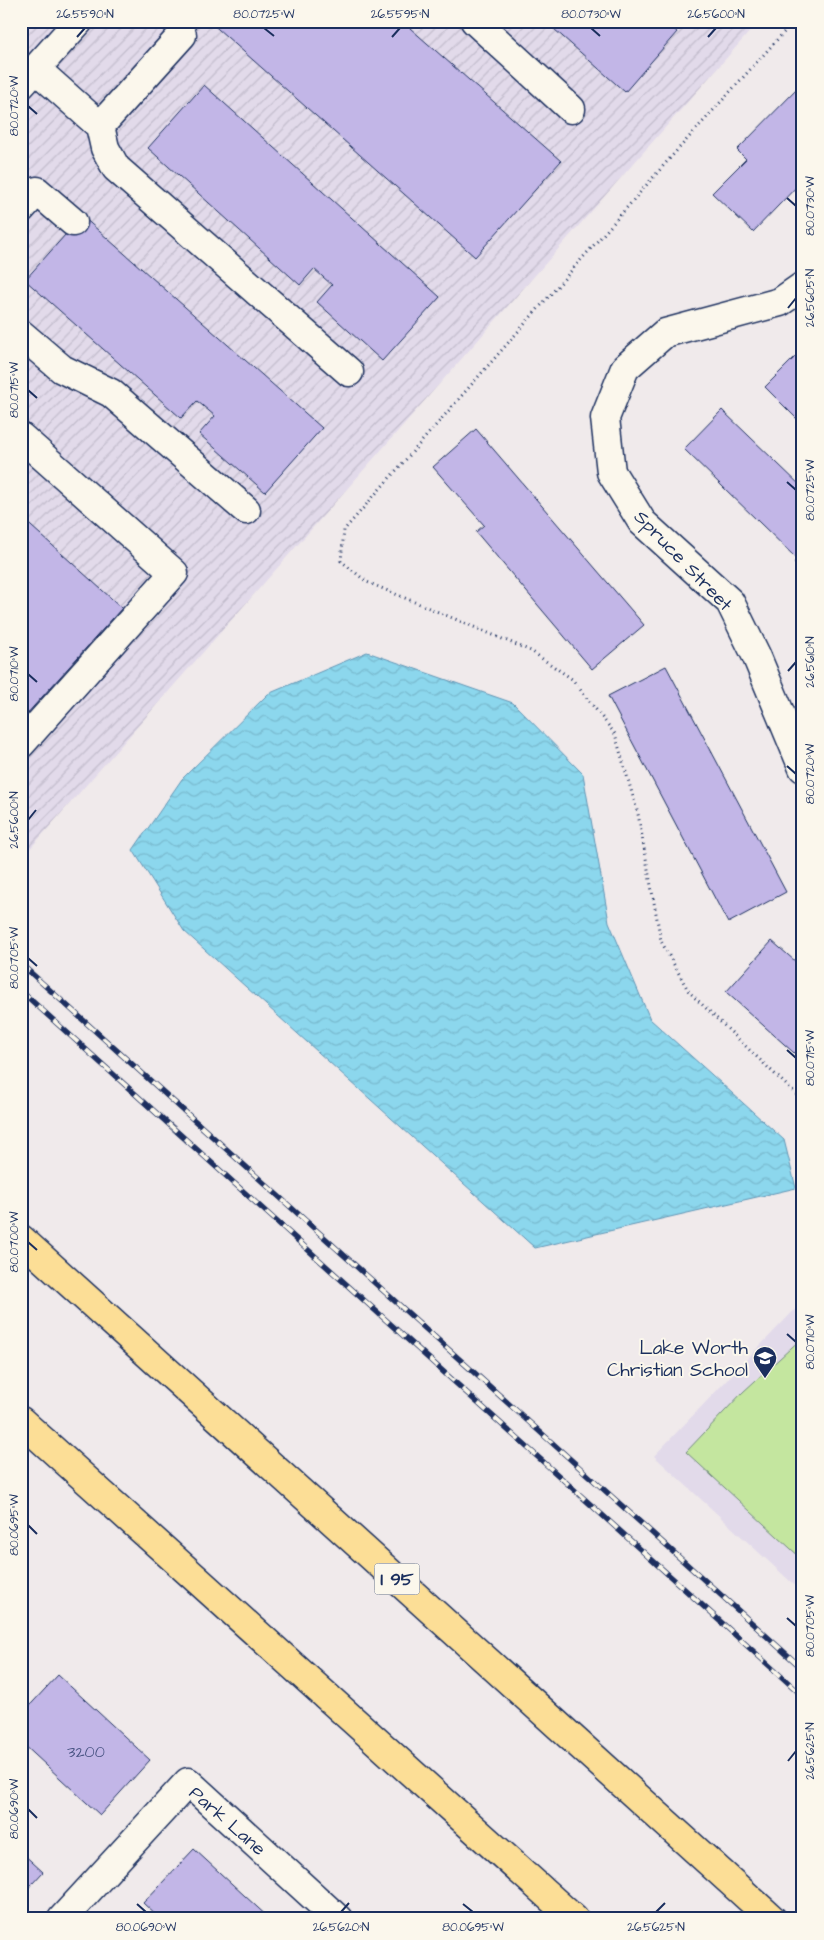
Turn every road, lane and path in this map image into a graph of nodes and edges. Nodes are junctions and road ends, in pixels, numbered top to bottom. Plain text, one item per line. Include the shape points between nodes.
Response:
1 (79, 21) edge
2 (475, 21) edge
3 (794, 21) edge
4 (182, 35) dead end
5 (29, 77) edge
6 (571, 109) dead end
7 (100, 126) junction
8 (21, 210) edge
9 (73, 222) dead end
10 (803, 286) edge
11 (21, 334) edge
12 (349, 372) dead end
13 (21, 437) edge
14 (246, 510) dead end
15 (21, 744) edge
16 (803, 768) edge
17 (803, 1101) edge
18 (21, 1240) edge
19 (21, 1421) edge
20 (62, 1919) edge
21 (338, 1919) edge
22 (574, 1919) edge
23 (772, 1919) edge

1 - 5 street
2 - 6 street
3 - 17 path via 344,530 341,561 366,582 531,650 572,680 614,734 638,814 661,941 688,992
4 - 7 street
5 - 7 street
7 - 12 street via 105,148 116,168
8 - 9 street via 37,191
10 - 16 street, Spruce Street via 780,302 665,333 625,368 605,418 611,472 642,522 730,602
11 - 14 street via 62,369 111,393
13 - 15 street via 174,573
18 - 23 highway, I 95
19 - 22 highway
20 - 21 street, Park Lane via 188,1782

